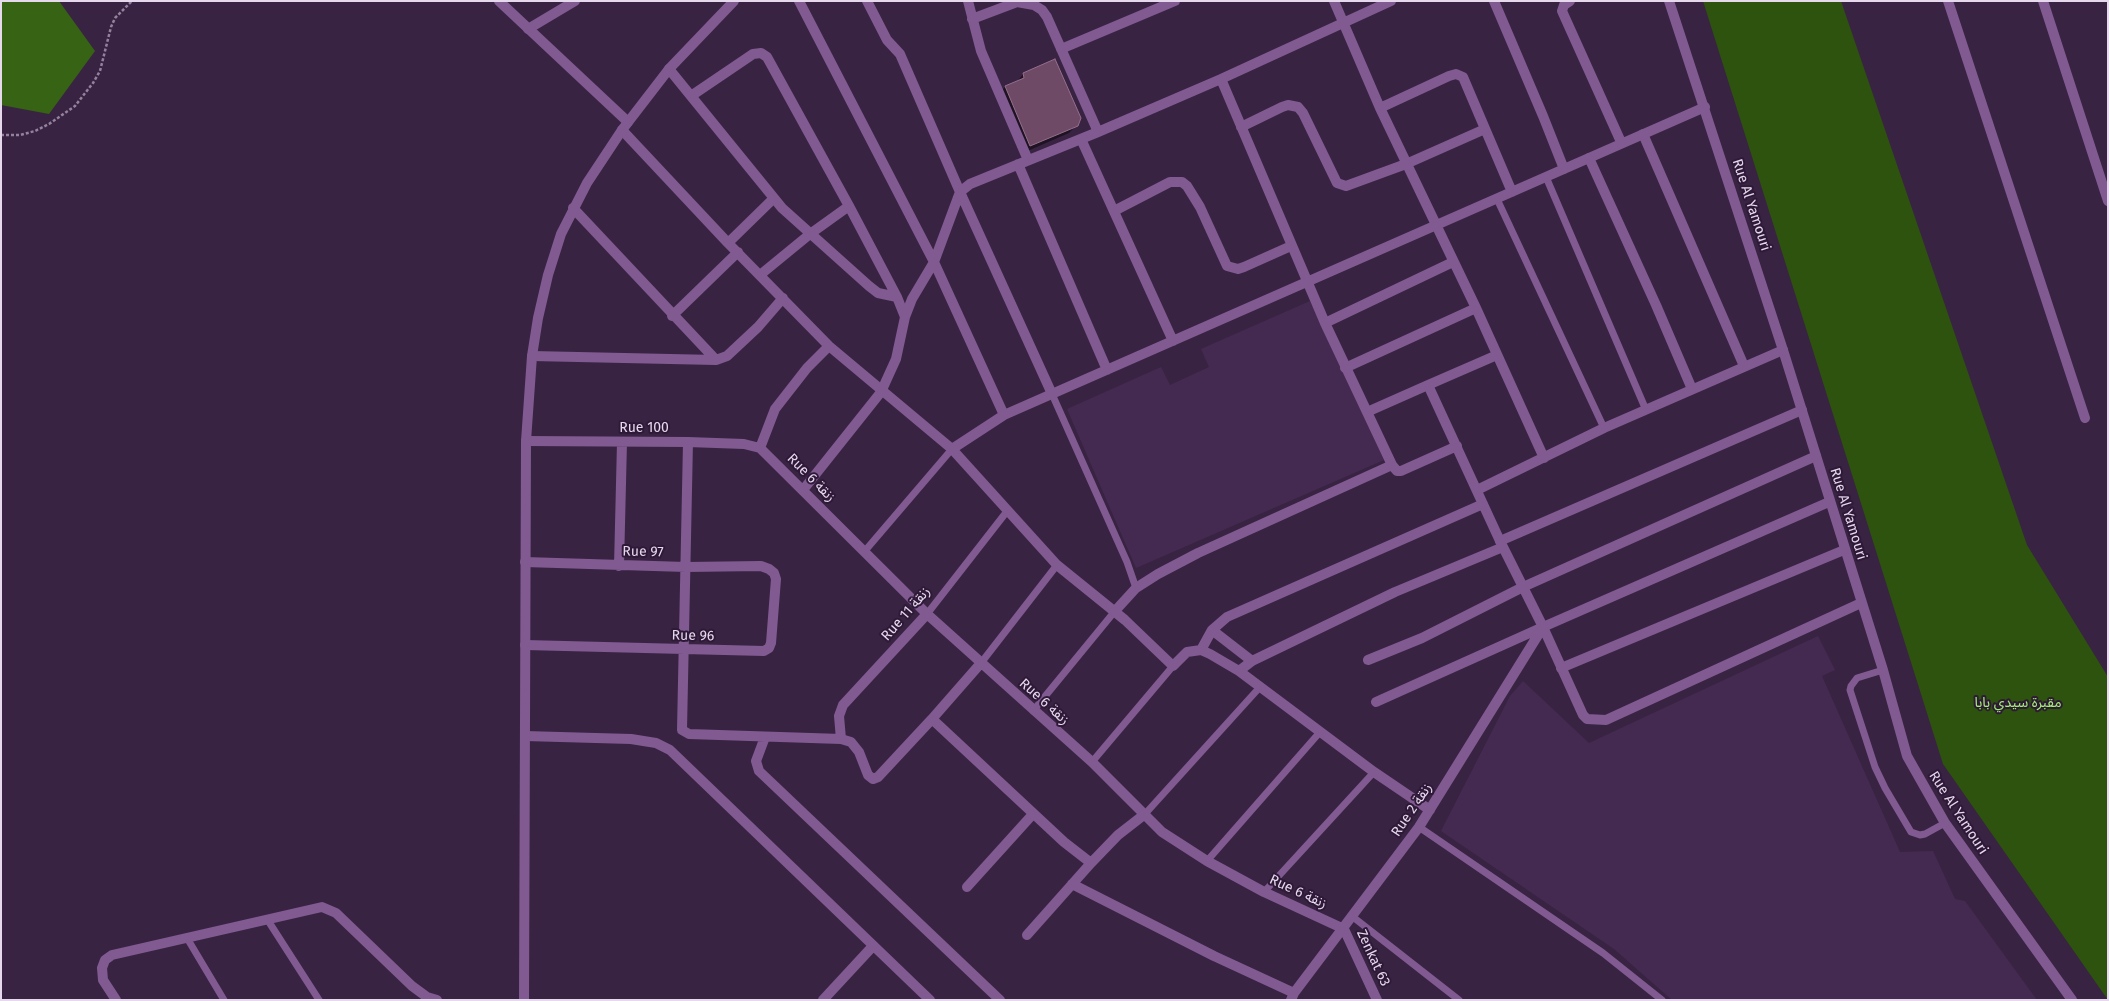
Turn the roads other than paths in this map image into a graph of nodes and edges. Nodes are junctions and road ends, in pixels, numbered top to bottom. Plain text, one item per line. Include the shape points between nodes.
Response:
1 (499, 1) edge
2 (575, 1) edge
3 (734, 1) edge
4 (799, 1) edge
5 (867, 1) edge
6 (968, 1) edge
7 (1175, 1) edge
8 (1334, 1) edge
9 (1391, 1) edge
10 (1494, 1) edge
11 (1570, 1) edge
12 (1669, 1) edge
13 (1948, 1) edge
14 (2043, 1) edge
15 (972, 19) junction
16 (1344, 22) junction
17 (528, 29) junction
18 (1061, 49) junction
19 (669, 69) junction
20 (1221, 79) junction
21 (691, 96) junction
22 (1705, 107) junction
23 (1380, 108) junction
24 (625, 126) junction
25 (1241, 127) junction
26 (1485, 129) junction
27 (1098, 132) junction
28 (1643, 134) junction
29 (1081, 139) junction
30 (1621, 142) junction
31 (1589, 158) junction
32 (1028, 160) junction
33 (1018, 164) junction
34 (1406, 164) junction
35 (1564, 169) junction
36 (1546, 177) junction
37 (960, 192) junction
38 (1512, 192) junction
39 (773, 199) junction
40 (1497, 199) junction
41 (2108, 202) edge
42 (849, 206) junction
43 (573, 208) junction
44 (1114, 210) junction
45 (1435, 226) junction
46 (810, 234) junction
47 (728, 243) junction
48 (1291, 246) junction
49 (738, 252) junction
50 (934, 262) junction
51 (1453, 262) junction
52 (760, 275) junction
53 (1307, 282) junction
54 (897, 297) junction
55 (783, 298) junction
56 (1476, 308) junction
57 (672, 316) junction
58 (905, 316) junction
59 (1325, 323) junction
60 (1173, 341) junction
61 (829, 346) junction
62 (1783, 350) junction
63 (1497, 355) junction
64 (532, 356) junction
65 (716, 360) junction
66 (1744, 366) junction
67 (1345, 368) junction
68 (1107, 370) junction
69 (1428, 385) junction
70 (1692, 389) junction
71 (881, 392) junction
72 (1052, 394) junction
73 (1646, 410) junction
74 (1802, 410) junction
75 (1367, 412) junction
76 (1004, 415) junction
77 (2085, 418) dead end
78 (1604, 428) junction
79 (526, 441) junction
80 (622, 442) junction
81 (688, 442) junction
82 (1457, 446) junction
83 (760, 448) junction
84 (952, 449) junction
85 (1816, 456) junction
86 (1544, 458) junction
87 (1392, 465) junction
88 (802, 490) junction
89 (1477, 490) junction
90 (1830, 502) junction
91 (1483, 504) junction
92 (1008, 510) junction
93 (1501, 544) junction
94 (1844, 550) junction
95 (864, 552) junction
96 (525, 562) junction
97 (1057, 565) junction
98 (619, 566) junction
99 (761, 566) joint
100 (686, 567) junction
101 (1523, 587) junction
102 (1136, 588) junction
103 (1861, 603) junction
104 (1115, 611) junction
105 (927, 614) junction
106 (1544, 627) junction
107 (1212, 630) junction
108 (525, 645) junction
109 (684, 650) junction
110 (1201, 650) junction
111 (1368, 660) dead end
112 (1252, 661) junction
113 (980, 663) junction
114 (1173, 666) junction
115 (1561, 668) junction
116 (1882, 670) junction
117 (1239, 671) junction
118 (1260, 687) junction
119 (1376, 702) dead end
120 (1033, 711) junction
121 (932, 719) junction
122 (1320, 732) junction
123 (525, 736) junction
124 (764, 737) junction
125 (841, 739) junction
126 (1092, 762) junction
127 (1374, 772) junction
128 (1430, 810) junction
129 (1033, 814) junction
130 (1145, 814) junction
131 (1945, 823) junction
132 (1419, 827) junction
133 (1207, 861) junction
134 (1090, 863) junction
135 (1072, 884) junction
136 (967, 887) dead end
137 (1264, 892) junction
138 (1353, 917) junction
139 (268, 919) junction
140 (1344, 928) junction
141 (1027, 935) dead end
142 (187, 938) junction
143 (873, 946) junction
144 (1293, 997) edge
145 (425, 998) edge
146 (116, 1000) edge
147 (224, 1000) edge
148 (319, 1000) edge
149 (437, 1000) edge
150 (524, 1000) edge
151 (823, 1000) edge
152 (930, 1000) edge
153 (1000, 1000) edge
154 (1377, 1000) edge
155 (1459, 1000) edge
156 (1662, 1000) edge
157 (2072, 1000) edge

1 - 17 street
2 - 17 street
3 - 19 street
4 - 50 street
5 - 37 street via 887,40 900,54
6 - 15 street
7 - 18 street
8 - 16 street
9 - 16 street
10 - 35 street
11 - 30 street via 1564,5 1562,11
12 - 22 street, Rue Al Yamouri
13 - 77 street
14 - 41 street
15 - 18 street via 1017,2 1034,5 1047,17
15 - 32 street via 981,52
16 - 20 street
16 - 23 street
17 - 24 street
18 - 27 street
19 - 21 street
19 - 24 street
20 - 25 street
20 - 27 street
21 - 39 street
21 - 42 street via 753,54 767,57
22 - 28 street
22 - 62 street, Rue Al Yamouri
23 - 26 street via 1456,74 1463,77
23 - 34 street
24 - 43 street
24 - 47 street
25 - 34 street via 1282,107 1298,107 1340,185 1346,186
25 - 48 street
26 - 34 street
26 - 38 street
27 - 29 street
28 - 30 street
28 - 66 street
29 - 32 street
29 - 44 street
30 - 31 street
31 - 35 street
31 - 70 street
32 - 33 street
33 - 37 street via 970,184
33 - 68 street
34 - 45 street
35 - 36 street
36 - 38 street
36 - 73 lane
37 - 50 street
37 - 72 street
38 - 40 street
39 - 46 street
39 - 47 street
40 - 45 street
40 - 78 lane
42 - 46 street
42 - 54 street
43 - 57 street
43 - 64 street via 561,234 548,275
44 - 48 street via 1170,182 1182,182 1200,207 1227,266 1238,269
44 - 60 street
45 - 51 street
45 - 53 street
46 - 52 street
46 - 54 street via 869,286 878,292
47 - 49 street
48 - 53 street
49 - 52 street
49 - 57 street
50 - 58 street
50 - 76 street
51 - 56 street
51 - 59 street
52 - 55 street
53 - 59 street
53 - 60 street
54 - 58 street
55 - 61 street
55 - 65 street via 727,356
56 - 63 street
56 - 67 street
57 - 65 street
58 - 71 street via 896,358
59 - 67 street
60 - 68 street
61 - 71 street
61 - 83 street via 807,368 775,409
62 - 66 street
62 - 74 street, Rue Al Yamouri
63 - 69 street
63 - 86 street
64 - 65 street
64 - 79 street
66 - 70 street
67 - 75 street
68 - 72 street
69 - 75 street
69 - 82 street
70 - 73 street
71 - 84 street
71 - 88 street
72 - 76 street
72 - 102 lane via 1127,562
73 - 78 street
74 - 85 street, Rue Al Yamouri
74 - 93 street
75 - 87 street
76 - 84 street
78 - 86 street
79 - 80 street, Rue 100
79 - 96 street
80 - 81 street, Rue 100
80 - 98 street
81 - 83 street, Rue 100 via 744,444
81 - 100 street
82 - 87 street via 1401,471 1397,471
82 - 89 street
83 - 88 street, Rue 6 زنقة
84 - 92 street
84 - 95 lane
85 - 90 street, Rue Al Yamouri
85 - 101 street
86 - 89 street
87 - 102 street via 1198,553
88 - 95 street, Rue 6 زنقة
89 - 91 street
90 - 94 street, Rue Al Yamouri
90 - 106 street
91 - 93 street
91 - 107 street via 1227,617
92 - 97 street
92 - 105 lane, Rue 11 زنقة
93 - 101 street
93 - 112 street
94 - 103 street, Rue Al Yamouri
94 - 115 street
95 - 105 street, Rue 6 زنقة
96 - 98 street, Rue 97
96 - 108 street
97 - 104 street
97 - 113 lane
98 - 100 street, Rue 97
99 - 100 street, Rue 97
99 - 109 street, Rue 96 via 774,573 776,580 769,648 764,651
100 - 109 street
101 - 106 street
101 - 111 street via 1422,638
102 - 104 street
103 - 115 street via 1606,720 1593,721 1583,715
103 - 116 street, Rue Al Yamouri
104 - 114 street
104 - 120 lane
105 - 113 street, Rue 6 زنقة
105 - 125 street, Rue 11 زنقة via 843,705 839,716
106 - 115 street
106 - 119 street
106 - 128 street, Rue 2 زنقة
107 - 110 street
107 - 112 street
108 - 109 street, Rue 96
108 - 123 street
109 - 124 street via 680,724 682,730 689,734
110 - 114 street via 1187,652
110 - 117 street
112 - 117 street
113 - 120 street, Rue 6 زنقة
113 - 121 street
114 - 126 lane
116 - 131 street, Rue Al Yamouri via 1907,756
116 - 131 lane via 1857,678 1850,690 1875,767 1911,832 1925,834
117 - 118 street
118 - 122 street
118 - 130 lane
120 - 126 street, Rue 6 زنقة
121 - 125 street via 878,777 873,779 868,775 859,752 851,742
121 - 129 street
122 - 127 street
122 - 133 lane
123 - 143 street via 631,739 670,750
123 - 150 street
124 - 125 street
124 - 153 street via 756,761 759,771
126 - 130 street, Rue 6 زنقة
127 - 128 street
127 - 137 lane
128 - 132 street, Rue 2 زنقة
129 - 134 street
129 - 136 street
130 - 133 street, Rue 6 زنقة via 1162,832
130 - 134 street via 1118,835
131 - 157 street, Rue Al Yamouri
132 - 138 street, Rue 2 زنقة
132 - 156 lane via 1603,953
133 - 137 street, Rue 6 زنقة
134 - 135 street
135 - 141 street
135 - 144 street
137 - 140 street, Rue 6 زنقة
138 - 140 street, Rue 2 زنقة
138 - 155 lane
139 - 142 street
139 - 145 street via 315,907 327,908 336,913
139 - 148 lane
140 - 144 street, Rue 2 زنقة
140 - 154 street, Zenkat 63
142 - 146 street via 112,954 105,960 102,968 103,980
142 - 147 lane
143 - 151 street
143 - 152 street
145 - 149 street

